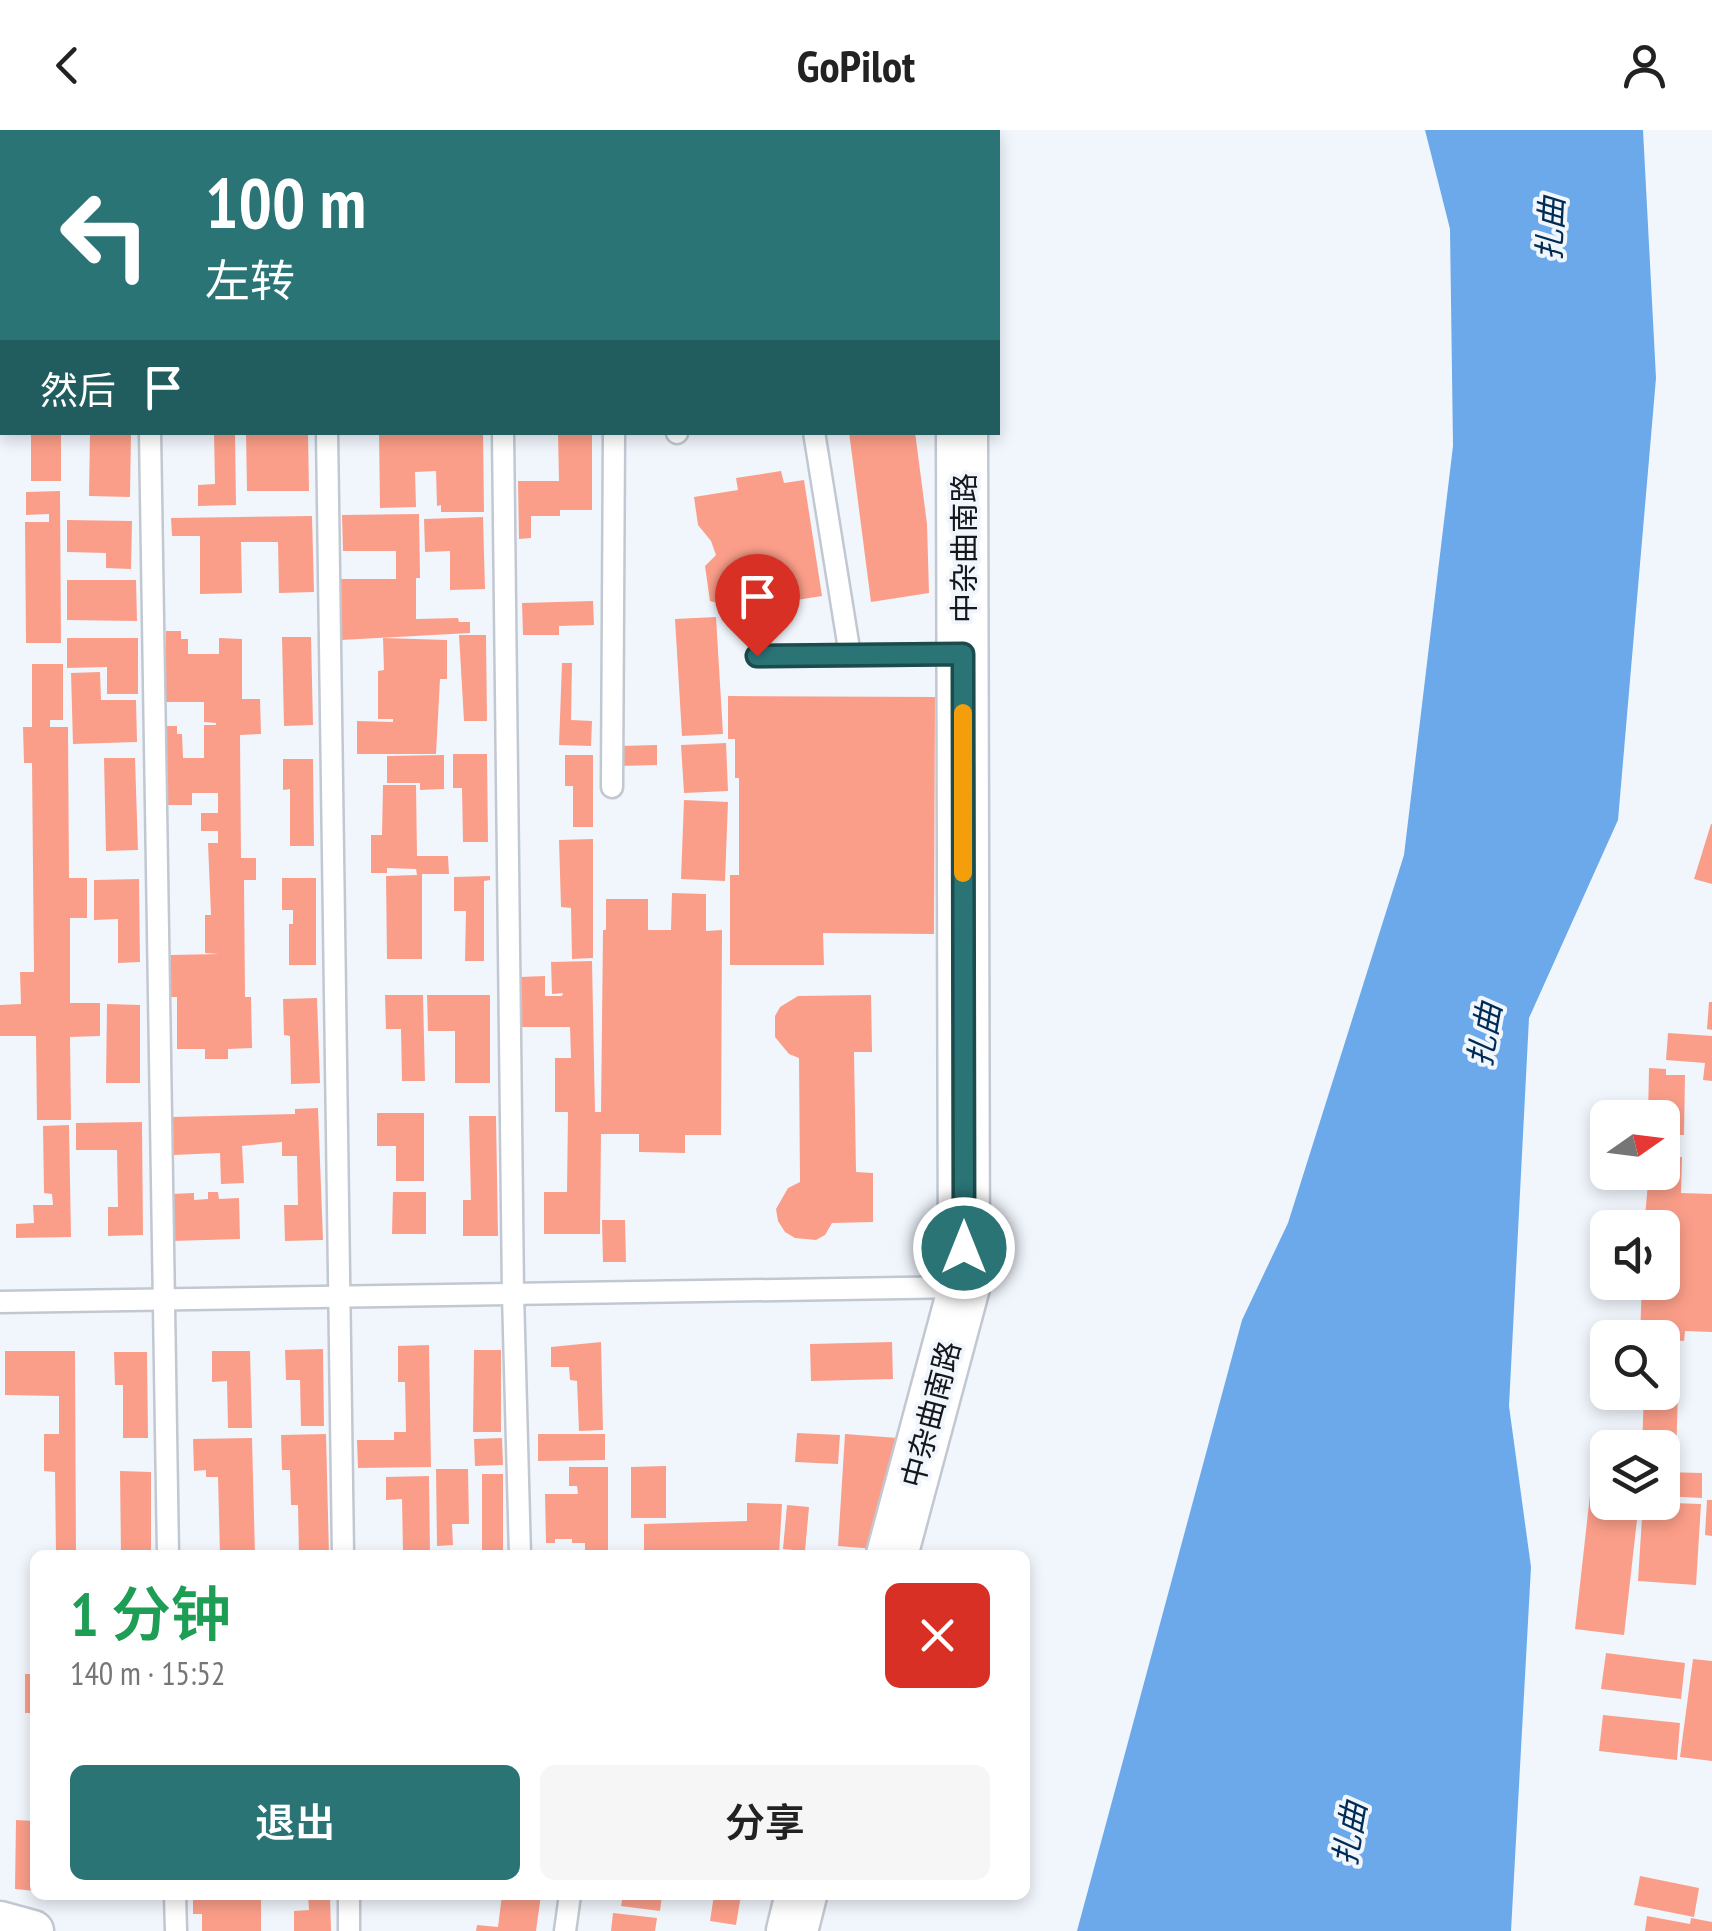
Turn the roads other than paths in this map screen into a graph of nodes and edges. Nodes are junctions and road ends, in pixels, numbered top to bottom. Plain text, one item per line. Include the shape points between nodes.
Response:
1 (150, 435) edge
2 (327, 435) edge
3 (503, 435) edge
4 (614, 435) edge
5 (814, 435) edge
6 (962, 435) edge
7 (963, 654) junction
8 (850, 655) junction
9 (757, 656) dead end
10 (612, 787) dead end
11 (964, 1287) junction
12 (513, 1294) junction
13 (338, 1296) junction
14 (163, 1299) junction
15 (0, 1302) edge
16 (168, 1550) edge
17 (342, 1550) edge
18 (520, 1550) edge
19 (893, 1550) edge
20 (175, 1900) edge
21 (348, 1900) edge
22 (569, 1900) edge
23 (801, 1900) edge
24 (0, 1922) edge
25 (33, 1931) edge
26 (176, 1931) edge
27 (349, 1931) edge
28 (565, 1931) edge
29 (792, 1931) edge

1 - 14 lane
2 - 13 lane
3 - 12 lane
4 - 10 lane
5 - 8 lane
6 - 7 street, 中杂曲南路
7 - 8 lane
7 - 11 street, 中杂曲南路
8 - 9 lane
11 - 12 lane
11 - 19 street, 中杂曲南路
12 - 13 lane
12 - 18 lane
13 - 14 lane
13 - 17 lane
14 - 15 lane
14 - 16 lane
20 - 26 lane
21 - 27 lane
22 - 28 lane
23 - 29 street
24 - 25 street

